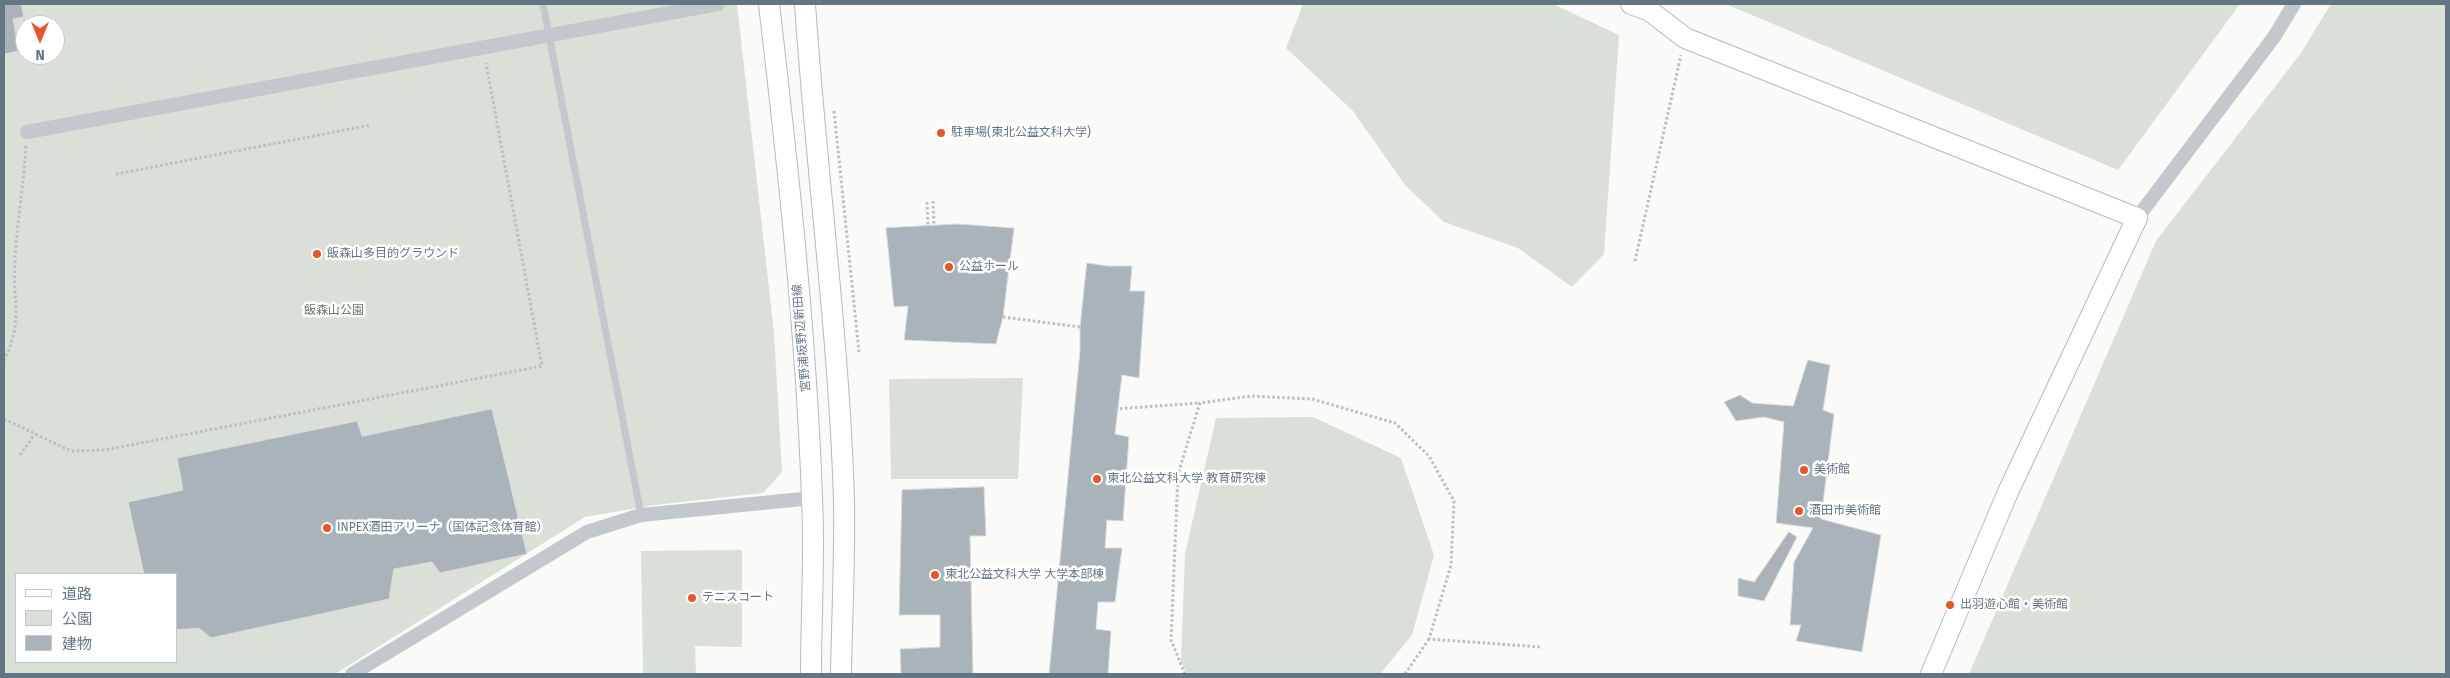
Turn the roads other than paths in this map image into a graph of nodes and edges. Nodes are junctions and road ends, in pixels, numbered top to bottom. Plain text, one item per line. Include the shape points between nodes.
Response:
1 (543, 4) edge
2 (718, 4) edge
3 (769, 4) edge
4 (805, 4) edge
5 (1631, 4) edge
6 (2294, 4) edge
7 (549, 36) junction
8 (27, 132) road end
9 (2137, 218) junction
10 (813, 498) junction
11 (641, 515) junction
12 (352, 674) edge
13 (811, 674) edge
14 (841, 674) edge
15 (1932, 674) edge

1 - 7 lane
2 - 7 street
3 - 10 main road, 宮野浦坂野辺新田線 via 805,352
4 - 14 main road via 835,351 844,502
5 - 9 main road via 1650,11 1685,38
6 - 9 street via 2274,38
7 - 8 street
7 - 11 lane
9 - 15 main road via 2008,492
10 - 11 street
10 - 13 main road, 宮野浦坂野辺新田線
11 - 12 street via 587,532

